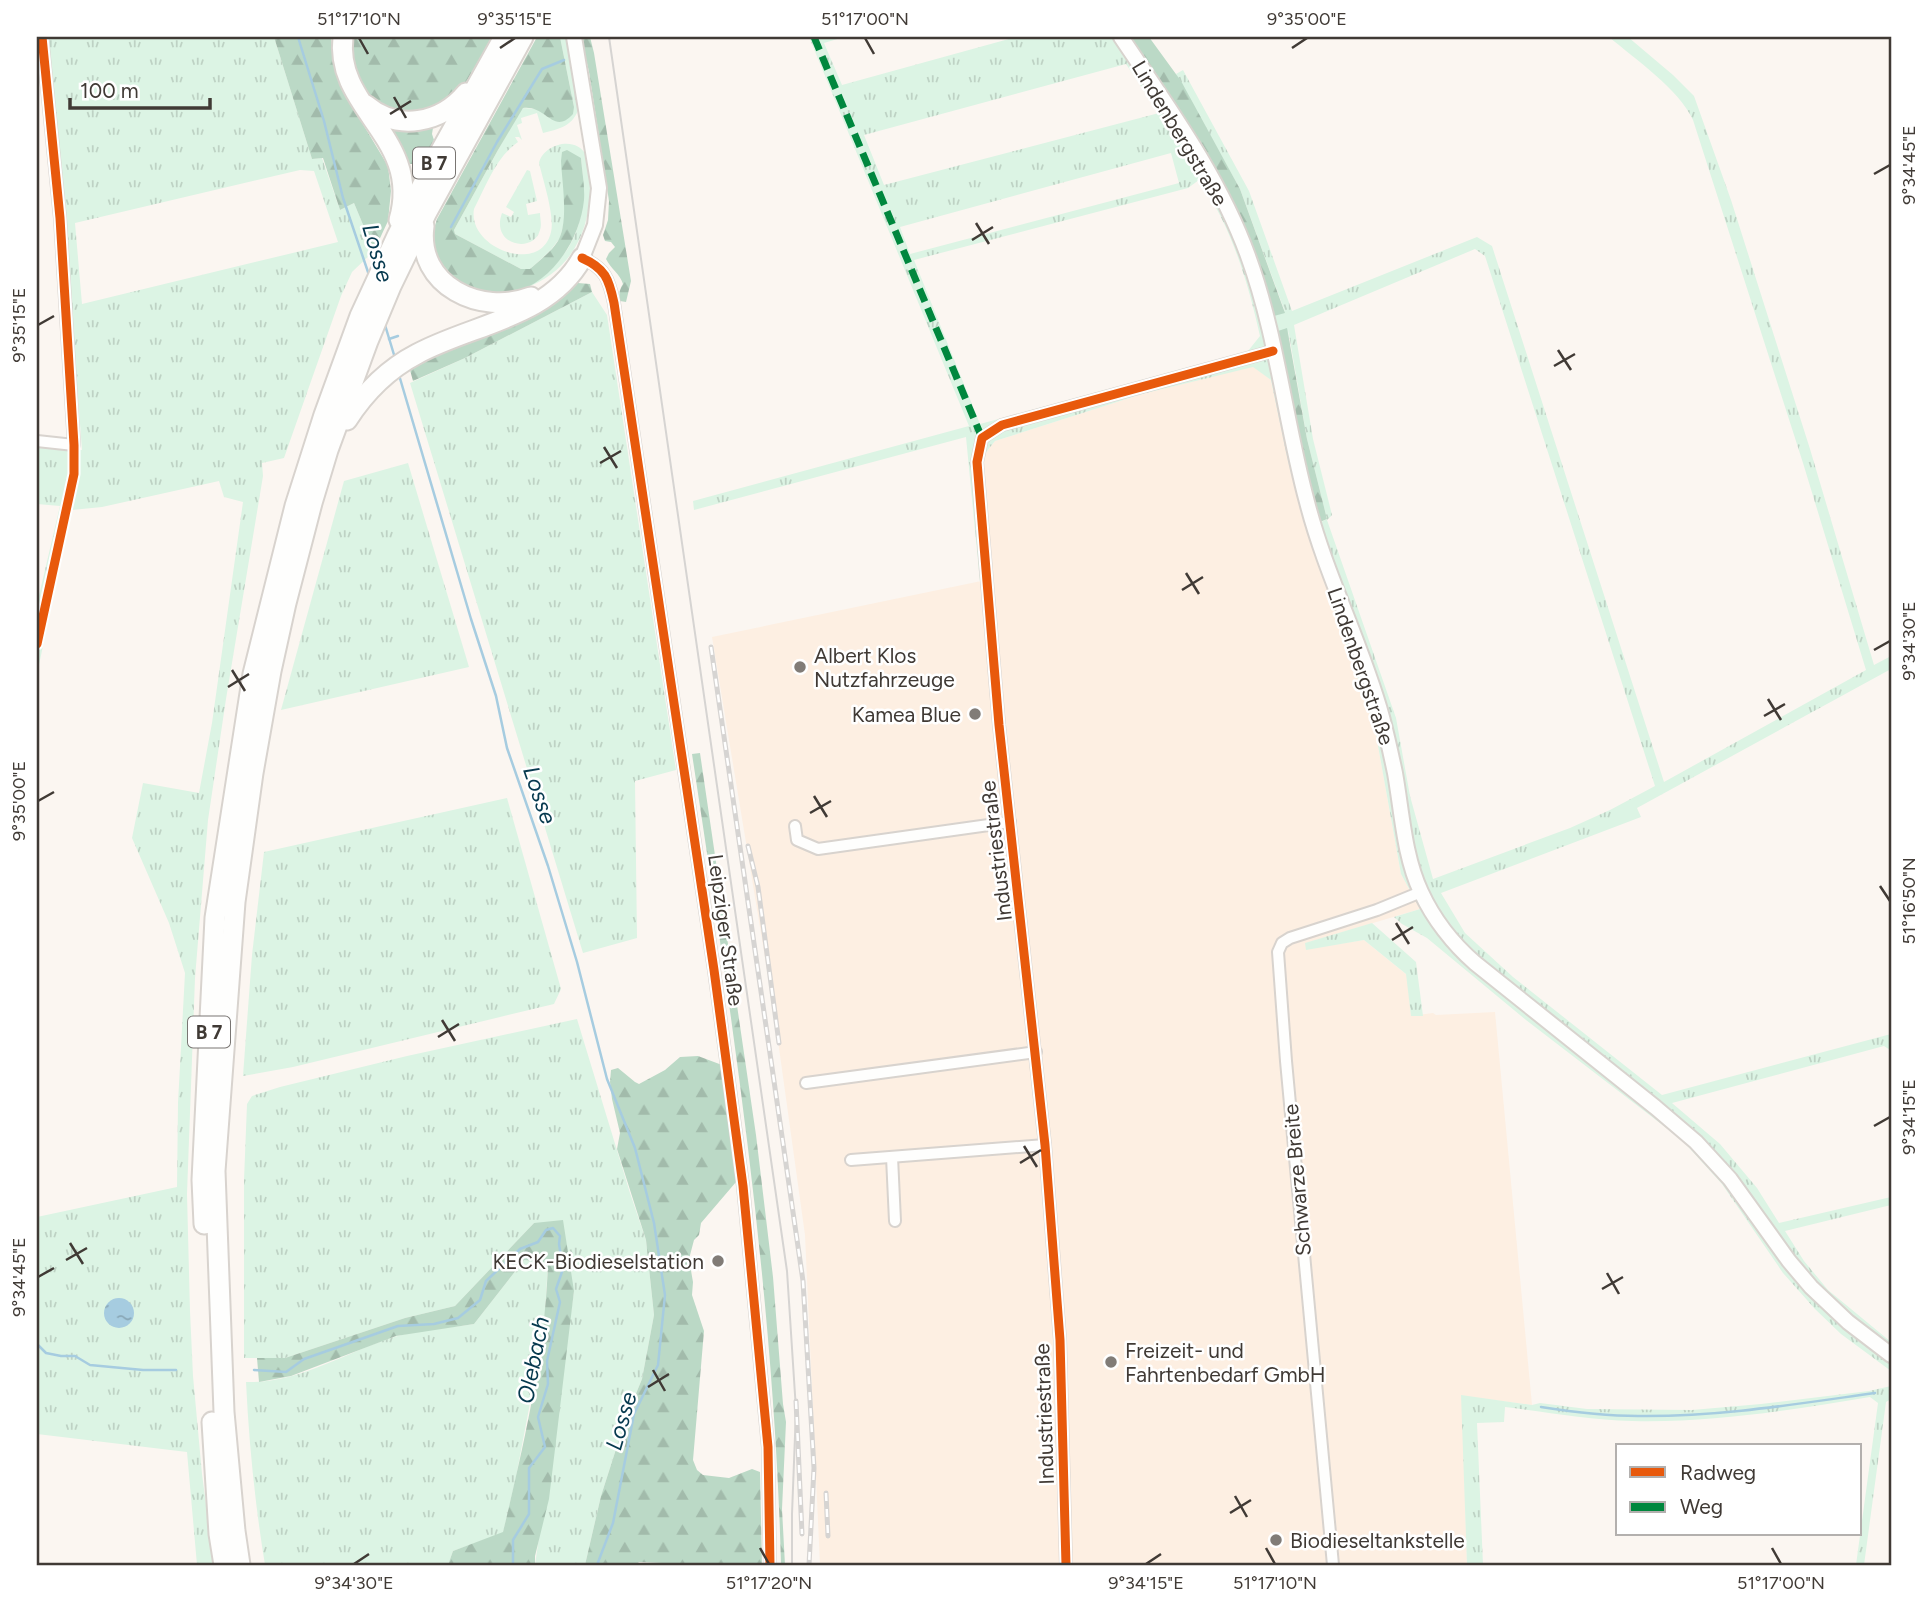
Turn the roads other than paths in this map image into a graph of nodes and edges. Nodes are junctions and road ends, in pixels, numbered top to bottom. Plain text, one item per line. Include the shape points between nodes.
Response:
1 (42, 37) edge
2 (343, 37) edge
3 (504, 37) edge
4 (523, 37) edge
5 (574, 37) edge
6 (1121, 37) edge
7 (483, 74) junction
8 (358, 96) junction
9 (426, 214) junction
10 (582, 258) junction
11 (385, 261) junction
12 (1273, 351) junction
13 (37, 441) edge
14 (328, 450) junction
15 (1010, 822) junction
16 (795, 826) dead end
17 (1421, 892) junction
18 (1035, 1052) junction
19 (806, 1083) dead end
20 (1045, 1145) junction
21 (892, 1157) junction
22 (851, 1160) dead end
23 (895, 1221) dead end
24 (1891, 1355) edge
25 (224, 1565) edge
26 (240, 1565) edge
27 (770, 1565) edge
28 (1066, 1565) edge
29 (1333, 1565) edge

1 - 13 street via 60,218 74,445
2 - 8 highway via 344,69
3 - 7 highway, B 7
4 - 9 highway, B 7
5 - 10 main road via 598,188 595,225
6 - 12 main road, Lindenbergstraße via 1224,202 1248,256
7 - 8 highway via 456,104 421,120 390,118
7 - 11 highway, B 7
8 - 11 highway via 398,162 402,181 402,208
9 - 10 highway via 423,241 428,261 445,284 473,299 504,303 530,297 556,282
9 - 14 highway, B 7 via 368,341
10 - 14 highway via 548,296 416,354 381,379 363,397
10 - 27 street, Leipziger Straße via 601,269 614,303 710,943 741,1173 768,1447
11 - 25 highway, B 7 via 360,316 295,506 253,674 215,918 202,1180 212,1430
12 - 15 street, Industriestraße via 1002,425 982,438 977,463
12 - 17 main road, Lindenbergstraße via 1307,505 1381,714 1406,843
14 - 26 highway, B 7 via 271,671 235,902 215,1171 223,1412
15 - 16 street, Industriestraße via 818,849 797,840
15 - 18 street, Industriestraße
17 - 24 main road, Lindenbergstraße via 1467,956 1696,1142 1723,1170 1822,1299
17 - 29 street, Schwarze Breite via 1290,938 1278,951
18 - 19 street
18 - 20 street, Industriestraße
20 - 21 street
20 - 28 street, Industriestraße via 1060,1340
21 - 22 street
21 - 23 street

